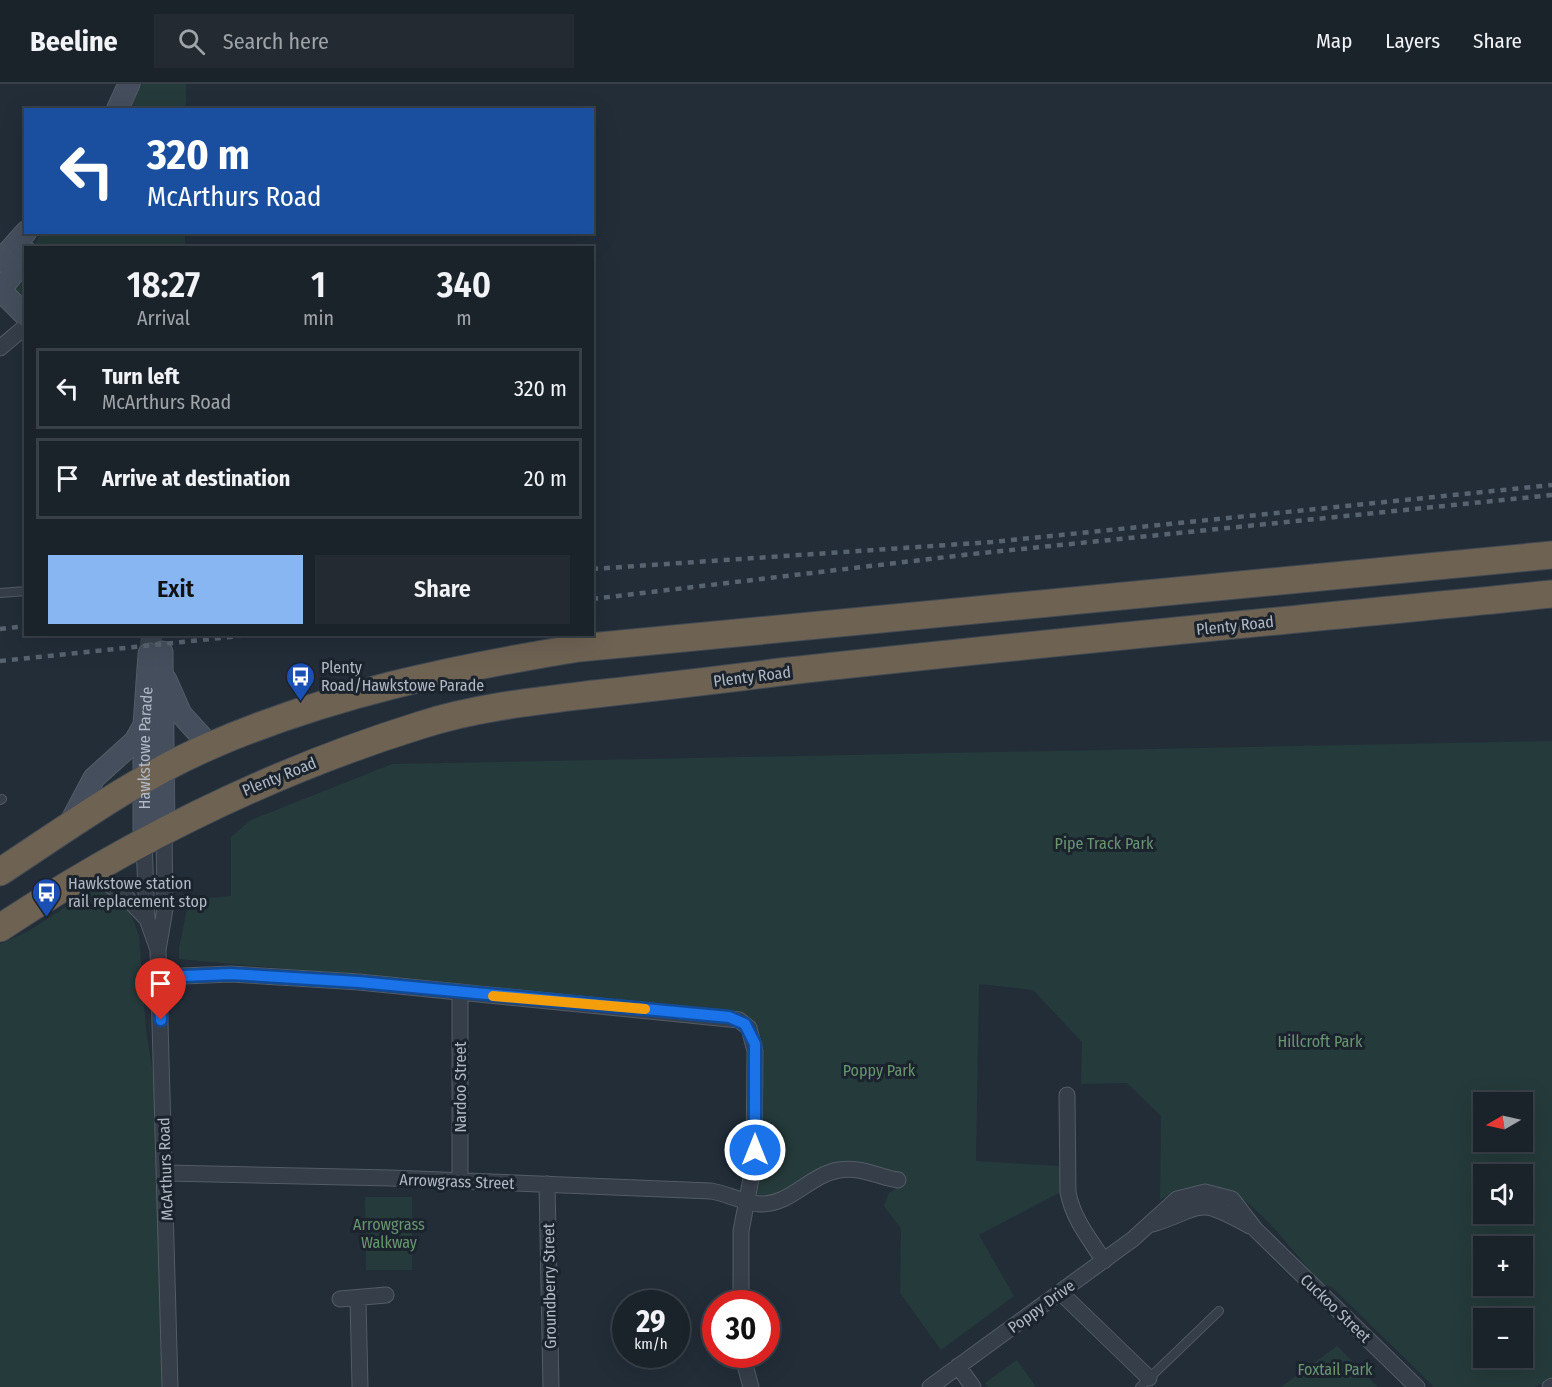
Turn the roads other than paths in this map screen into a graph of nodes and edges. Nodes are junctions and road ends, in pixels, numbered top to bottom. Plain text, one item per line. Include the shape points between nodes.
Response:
1 (129, 84) edge
2 (118, 108) edge
3 (24, 234) edge
4 (24, 255) edge
5 (0, 261) edge
6 (0, 290) edge
7 (24, 314) edge
8 (24, 328) edge
9 (0, 348) edge
10 (1552, 555) edge
11 (24, 591) edge
12 (0, 593) edge
13 (1552, 594) edge
14 (158, 657) junction
15 (144, 725) junction
16 (210, 746) junction
17 (153, 776) junction
18 (68, 827) junction
19 (154, 836) junction
20 (89, 870) junction
21 (0, 872) edge
22 (147, 919) junction
23 (0, 928) edge
24 (158, 950) junction
25 (159, 977) junction
26 (460, 993) junction
27 (1069, 1094) dead end
28 (166, 1173) junction
29 (898, 1180) dead end
30 (460, 1181) junction
31 (547, 1184) junction
32 (1204, 1198) joint
33 (746, 1201) junction
34 (1104, 1261) junction
35 (741, 1290) edge
36 (1060, 1292) junction
37 (386, 1295) dead end
38 (358, 1298) junction
39 (340, 1299) dead end
40 (1219, 1311) dead end
41 (958, 1366) junction
42 (746, 1368) edge
43 (1144, 1383) edge
44 (170, 1387) edge
45 (360, 1387) edge
46 (551, 1387) edge
47 (751, 1387) edge
48 (930, 1387) edge
49 (973, 1387) edge
50 (1417, 1387) edge

1 - 2 street
3 - 5 street
4 - 6 street
6 - 7 street
8 - 9 street
10 - 16 highway via 579,648 420,678 314,707
11 - 12 lane
13 - 19 highway, Plenty Road via 920,656 473,712 424,724 322,759 254,786
14 - 15 street, Hawkstowe Parade
14 - 16 street via 181,714
14 - 17 street, Hawkstowe Parade
15 - 17 street, Hawkstowe Parade
15 - 18 street via 135,741 94,778
16 - 17 highway
17 - 18 highway
17 - 19 street, Hawkstowe Parade
18 - 21 highway
19 - 20 highway, Plenty Road
19 - 22 street, McArthurs Road
19 - 24 street, McArthurs Road via 165,909
20 - 22 street, McArthurs Road via 125,896
20 - 23 highway, Plenty Road
22 - 24 street, McArthurs Road
24 - 25 street, McArthurs Road
25 - 26 street via 231,974
25 - 28 street, McArthurs Road
26 - 30 street, Nardoo Street
26 - 33 street via 719,1016 745,1024 753,1036 755,1051 754,1163
27 - 34 street via 1071,1207
28 - 30 street, Arrowgrass Street
28 - 44 street, McArthurs Road
29 - 33 street, Arrowgrass Street via 865,1170 840,1170 810,1180 782,1201
30 - 31 street, Arrowgrass Street
31 - 33 street, Arrowgrass Street via 711,1191
31 - 46 street, Groundberry Street
32 - 34 street, Poppy Drive via 1150,1225
32 - 50 street, Cuckoo Street via 1255,1229
33 - 35 street via 741,1231
34 - 36 street, Poppy Drive
36 - 41 street, Poppy Drive
36 - 43 street
37 - 38 street
38 - 39 street
38 - 45 street
40 - 43 lane
41 - 48 street, Poppy Drive
41 - 49 street
42 - 47 street

